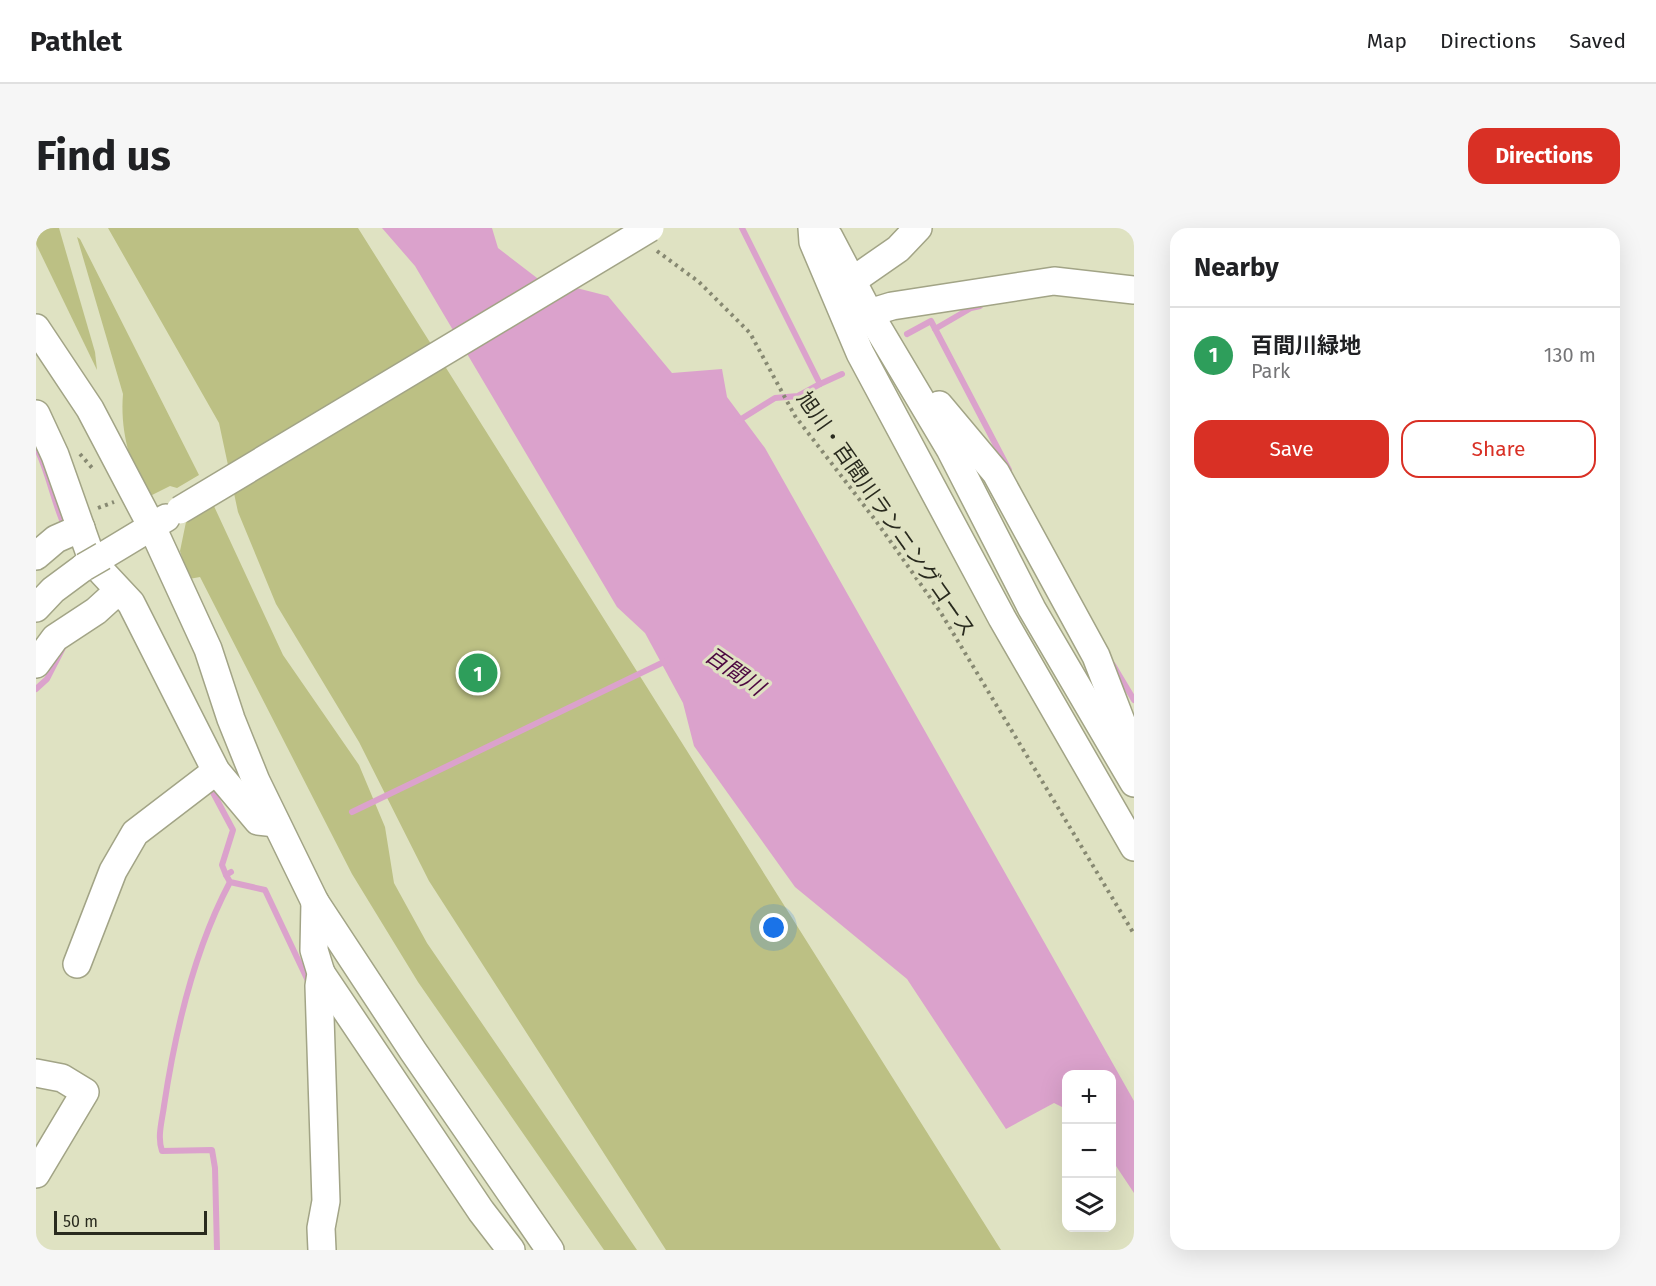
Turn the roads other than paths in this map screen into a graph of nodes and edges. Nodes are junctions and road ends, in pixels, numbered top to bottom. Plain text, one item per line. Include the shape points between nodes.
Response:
1 (812, 228) edge
2 (824, 228) edge
3 (918, 228) edge
4 (651, 236) edge
5 (852, 281) junction
6 (1134, 290) edge
7 (869, 313) junction
8 (36, 328) edge
9 (36, 414) edge
10 (78, 526) junction
11 (152, 527) junction
12 (36, 556) edge
13 (114, 595) junction
14 (36, 608) edge
15 (36, 663) edge
16 (1131, 765) edge
17 (209, 777) junction
18 (276, 823) junction
19 (1134, 848) edge
20 (315, 902) junction
21 (77, 964) dead end
22 (320, 987) junction
23 (36, 1073) edge
24 (36, 1174) edge
25 (322, 1250) edge
26 (511, 1250) edge
27 (550, 1250) edge

1 - 19 street via 813,242 860,353 1002,618
2 - 5 street
3 - 5 street via 898,249
4 - 11 street, bridge
5 - 7 street
6 - 7 street via 1054,281
7 - 16 street via 950,449 1032,609
8 - 11 street via 90,410
9 - 10 street via 55,455
10 - 12 street
10 - 13 street
11 - 14 street via 93,562 53,590
11 - 18 street via 208,649 231,718
13 - 15 street via 56,638
13 - 17 street via 131,603
17 - 18 street via 258,821
17 - 21 street via 135,833 113,871
18 - 20 street
20 - 22 street via 314,950
20 - 27 street
22 - 25 street via 326,1201
22 - 26 street
23 - 24 street via 62,1078 85,1092

